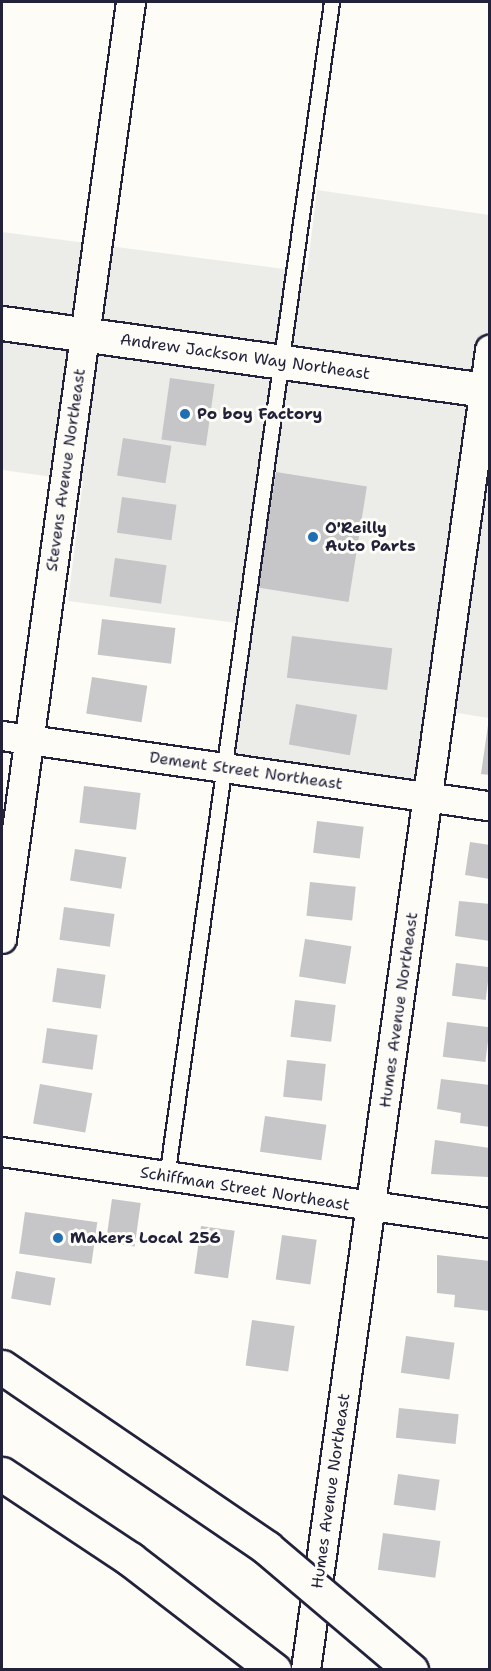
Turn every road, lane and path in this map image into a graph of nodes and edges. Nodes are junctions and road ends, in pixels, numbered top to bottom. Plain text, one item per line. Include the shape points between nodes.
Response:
1 (131, 2) edge
2 (332, 2) edge
3 (2, 323) edge
4 (85, 334) junction
5 (489, 350) edge
6 (283, 362) junction
7 (487, 391) edge
8 (15, 738) edge
9 (225, 768) junction
10 (428, 797) junction
11 (489, 806) edge
12 (2, 939) edge
13 (2, 1152) edge
14 (168, 1178) junction
15 (371, 1208) junction
16 (489, 1223) edge
17 (2, 1367) edge
18 (2, 1474) edge
19 (274, 1670) edge
20 (306, 1670) edge
21 (411, 1670) edge

1 - 4 street, Stevens Avenue Northeast
2 - 6 lane
3 - 4 main road, Andrew Jackson Way Northeast
4 - 6 main road, Andrew Jackson Way Northeast
4 - 8 street, Stevens Avenue Northeast
5 - 7 street, Humes Avenue Northeast
6 - 7 main road, Andrew Jackson Way Northeast
6 - 9 lane
7 - 10 street, Humes Avenue Northeast
8 - 9 street, Dement Street Northeast
8 - 12 street, Stevens Avenue Northeast
9 - 10 street, Dement Street Northeast
9 - 14 lane
10 - 11 street, Dement Street Northeast
10 - 15 street, Humes Avenue Northeast
13 - 14 street, Schiffman Street Northeast
14 - 15 street, Schiffman Street Northeast
15 - 16 street, Schiffman Street Northeast
15 - 20 street, Humes Avenue Northeast
17 - 21 main road, bridge via 267,1548
18 - 19 main road via 130,1559

